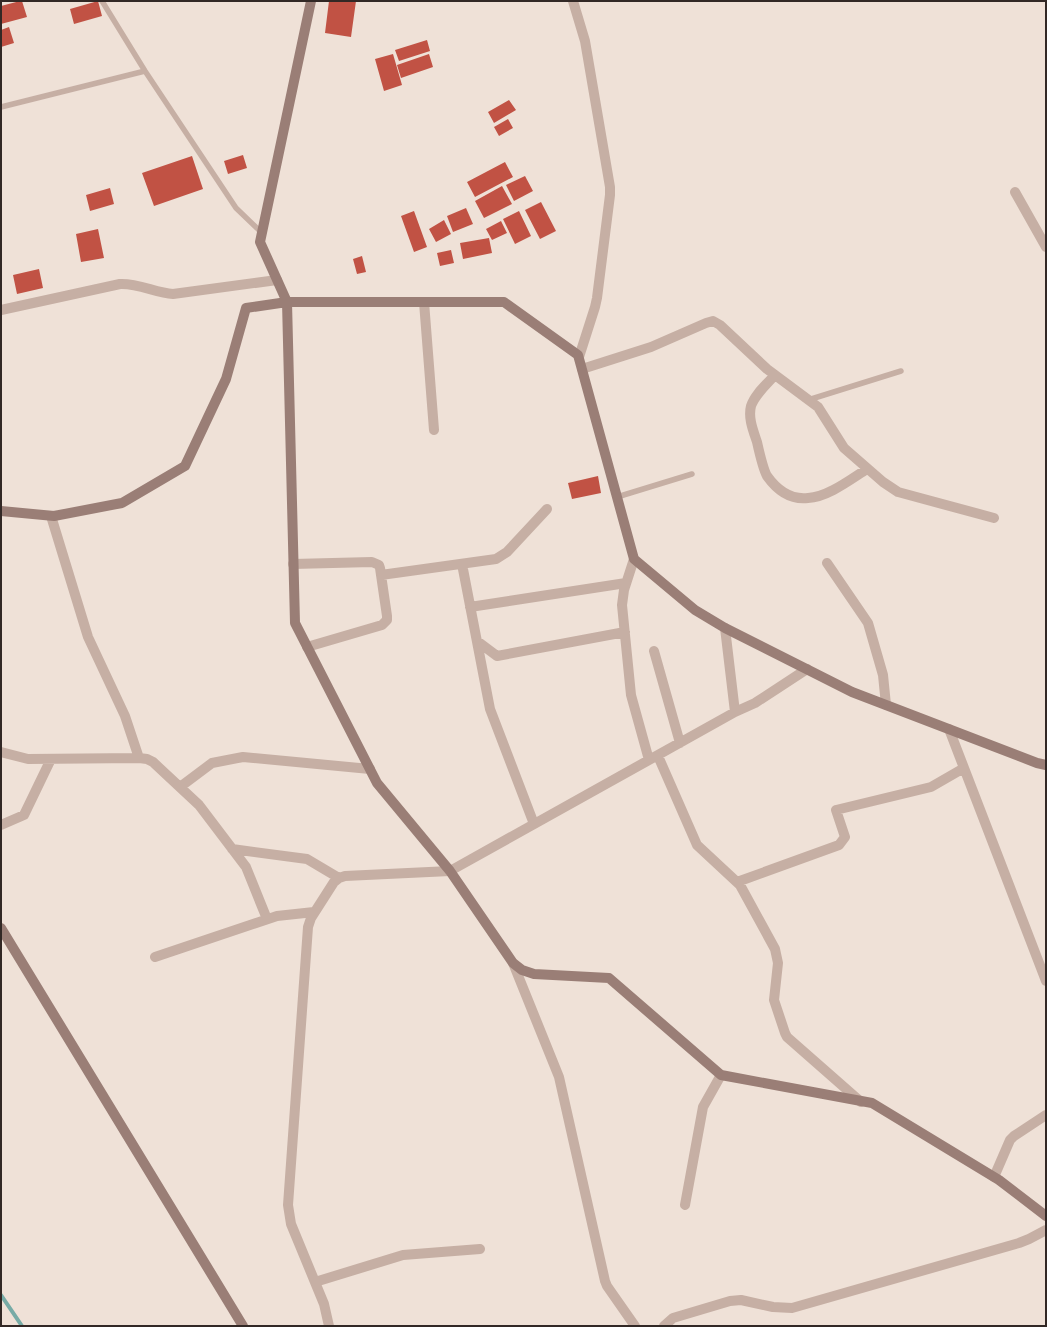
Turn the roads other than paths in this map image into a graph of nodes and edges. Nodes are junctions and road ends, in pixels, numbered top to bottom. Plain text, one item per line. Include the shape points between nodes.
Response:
1 (102, 1) edge
2 (311, 1) edge
3 (573, 1) edge
4 (145, 71) junction
5 (1, 107) edge
6 (1015, 192) dead end
7 (262, 233) junction
8 (1046, 247) edge
9 (277, 280) junction
10 (287, 302) junction
11 (424, 302) junction
12 (1, 310) edge
13 (579, 357) junction
14 (582, 369) junction
15 (901, 372) dead end
16 (775, 375) junction
17 (808, 400) junction
18 (434, 430) dead end
19 (867, 468) junction
20 (692, 474) dead end
21 (617, 497) junction
22 (547, 509) dead end
23 (1, 511) edge
24 (51, 516) junction
25 (994, 518) dead end
26 (634, 559) junction
27 (827, 563) dead end
28 (293, 564) junction
29 (462, 564) junction
30 (381, 575) junction
31 (626, 583) junction
32 (470, 607) junction
33 (724, 628) junction
34 (625, 632) junction
35 (477, 641) junction
36 (307, 647) junction
37 (654, 651) dead end
38 (807, 669) junction
39 (886, 705) junction
40 (735, 712) junction
41 (949, 729) junction
42 (680, 743) junction
43 (1, 752) edge
44 (139, 758) junction
45 (653, 758) junction
46 (51, 759) junction
47 (1046, 765) edge
48 (964, 768) junction
49 (370, 769) junction
50 (180, 787) junction
51 (534, 824) junction
52 (1, 826) edge
53 (232, 849) junction
54 (450, 871) junction
55 (339, 878) junction
56 (737, 882) junction
57 (314, 912) junction
58 (267, 919) junction
59 (1, 928) edge
60 (155, 957) dead end
61 (513, 963) junction
62 (1046, 981) edge
63 (721, 1075) junction
64 (861, 1102) junction
65 (1046, 1115) edge
66 (994, 1178) junction
67 (685, 1205) dead end
68 (1046, 1216) edge
69 (1046, 1230) edge
70 (480, 1249) dead end
71 (315, 1282) junction
72 (243, 1326) edge
73 (330, 1326) edge
74 (635, 1326) edge
75 (664, 1326) edge

1 - 4 lane
2 - 7 street
3 - 13 street via 585,41 610,191 595,307
4 - 5 lane
4 - 7 lane via 236,208
6 - 8 street
7 - 9 street via 260,242
9 - 10 street
9 - 12 street via 173,294 120,284
10 - 11 street
10 - 24 street via 246,308 226,379 186,466 122,503
10 - 28 street
11 - 13 street via 504,302
11 - 18 street
13 - 14 street
14 - 16 street via 651,347 714,321
14 - 21 street
15 - 17 lane
16 - 17 street
16 - 19 street via 755,397 750,420 767,475 780,491 795,498 809,498 842,485
17 - 19 street via 818,407 842,445
19 - 25 street via 898,492
20 - 21 lane
21 - 26 street
22 - 29 street via 502,557
23 - 24 street
24 - 44 street via 88,637 125,716
26 - 31 street
26 - 33 street via 695,610
27 - 39 street via 868,623 883,676
28 - 30 street via 372,562 379,564
28 - 36 street via 295,623
29 - 30 street
29 - 32 street
30 - 36 street via 387,616 382,625
31 - 32 street
31 - 34 street via 622,605
32 - 35 street
33 - 38 street
33 - 40 street
34 - 35 street via 497,656
34 - 45 street via 631,696
35 - 51 street via 490,709
36 - 49 street
37 - 42 street
38 - 39 street via 852,692
38 - 40 street via 755,703
39 - 41 street
40 - 42 street
41 - 47 street
41 - 48 street
42 - 45 street
43 - 46 street via 28,759
44 - 46 street
44 - 50 street via 154,762
45 - 51 street
45 - 56 street via 697,845
46 - 52 street via 24,815
48 - 56 street via 931,787 836,810 845,837 839,845
48 - 62 street
49 - 50 street via 243,757 212,763
49 - 54 street via 377,783
50 - 53 street via 199,805
51 - 54 street
53 - 55 street via 307,859
53 - 58 street via 248,872
54 - 55 street
54 - 61 street
55 - 57 street
56 - 64 street via 775,949 778,962 774,1000 787,1037
57 - 58 street
57 - 71 street via 308,927 288,1205 291,1224
58 - 60 street
59 - 72 street
61 - 63 street via 522,970 534,974 609,978
61 - 74 street via 560,1077 605,1281
63 - 64 street
63 - 67 street via 703,1106
64 - 66 street via 872,1103
65 - 66 street via 1010,1140
66 - 68 street
69 - 75 street via 1019,1243 792,1308 735,1300 673,1318
70 - 71 street via 403,1255
71 - 73 street

